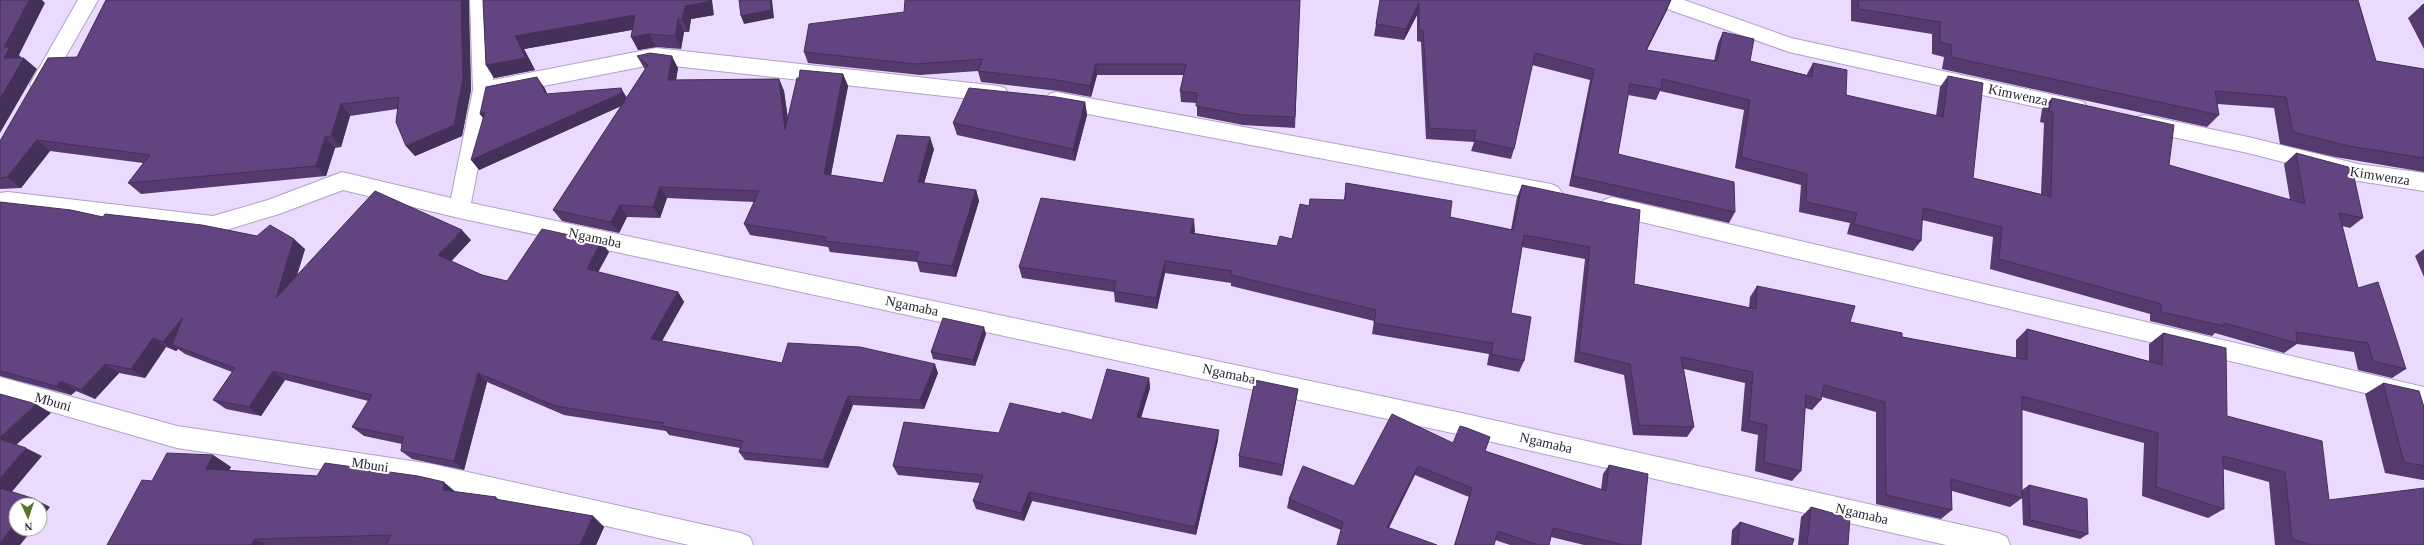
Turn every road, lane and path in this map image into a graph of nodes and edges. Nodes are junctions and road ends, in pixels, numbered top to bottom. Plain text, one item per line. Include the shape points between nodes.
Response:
1 (88, 0) edge
2 (480, 0) edge
3 (1663, 0) edge
4 (482, 90) junction
5 (31, 101) edge
6 (2092, 111) edge
7 (2123, 118) edge
8 (2424, 182) edge
9 (1572, 197) edge
10 (0, 202) edge
11 (1596, 202) edge
12 (459, 209) junction
13 (0, 387) edge
14 (2424, 398) edge
15 (741, 545) edge
16 (1998, 545) edge

1 - 5 street
2 - 4 street
3 - 6 street, Kimwenza via 1789,45
4 - 9 street via 656,56 1026,97 1130,112
4 - 12 street
7 - 8 street, Kimwenza via 2248,145 2345,170
10 - 12 street, Ngamaba via 213,225 271,208 342,181
11 - 14 street
12 - 16 street, Ngamaba via 1466,425
13 - 15 street, Mbuni via 177,437 432,474

